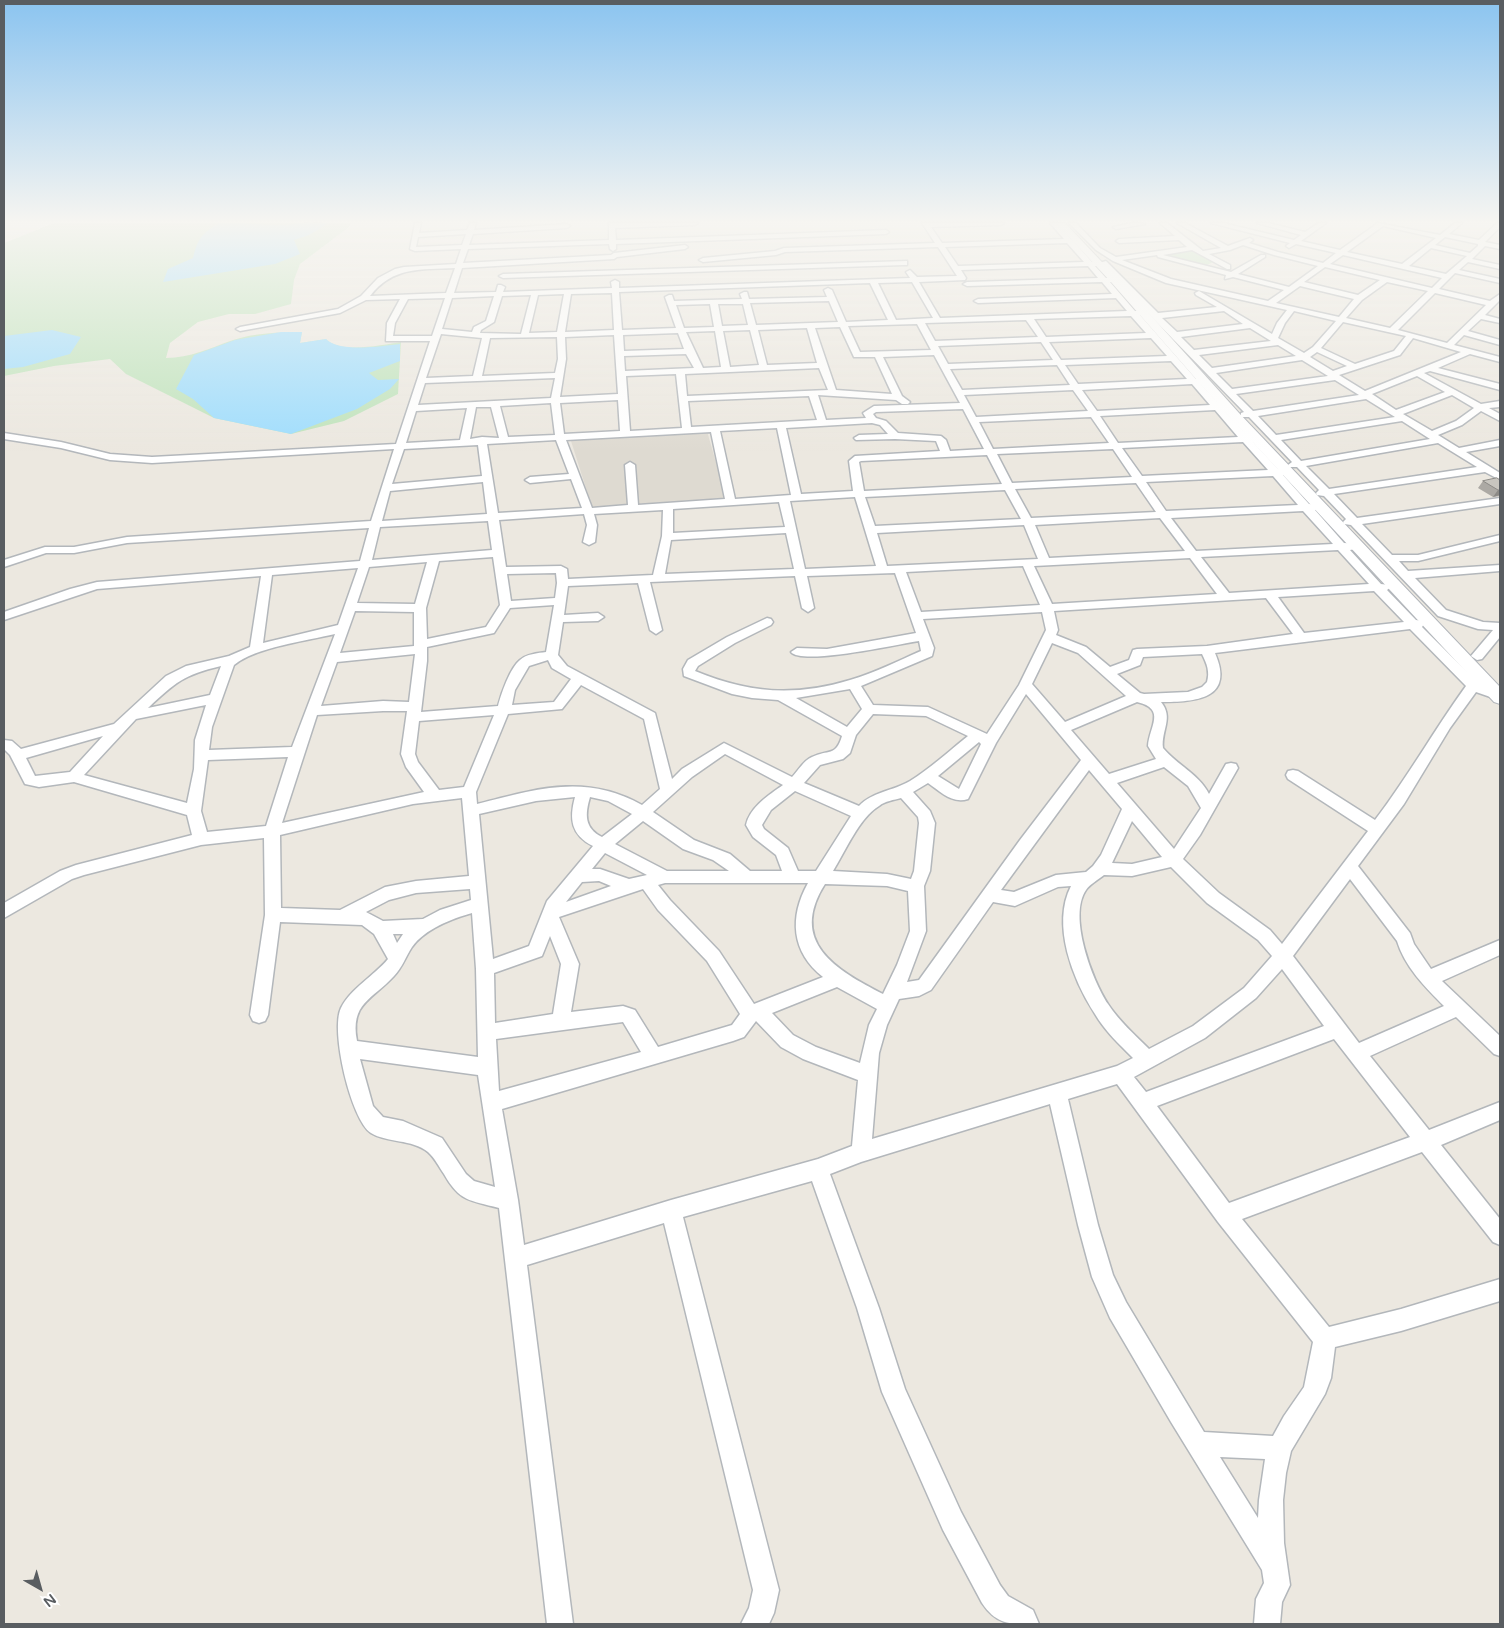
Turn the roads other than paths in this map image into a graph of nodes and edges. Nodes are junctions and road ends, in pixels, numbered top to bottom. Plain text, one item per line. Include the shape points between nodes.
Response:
1 (362, 299) edge
2 (405, 299) edge
3 (450, 299) edge
4 (498, 299) edge
5 (534, 299) edge
6 (567, 299) edge
7 (616, 299) edge
8 (670, 299) edge
9 (745, 299) edge
10 (832, 299) joint
11 (881, 299) edge
12 (926, 299) edge
13 (977, 299) edge
14 (1122, 299) edge
15 (1126, 299) edge
16 (1137, 299) edge
17 (1209, 299) edge
18 (1246, 299) joint
19 (1276, 299) edge
20 (1358, 299) edge
21 (1424, 299) edge
22 (1468, 299) edge
23 (1497, 299) edge
24 (714, 303) junction
25 (746, 303) junction
26 (672, 304) junction
27 (1269, 304) junction
28 (1491, 305) junction
29 (1500, 308) edge
30 (1292, 309) junction
31 (1229, 311) junction
32 (1138, 313) junction
33 (1156, 316) junction
34 (1480, 316) junction
35 (1028, 317) junction
36 (990, 319) junction
37 (938, 320) junction
38 (1342, 320) junction
39 (920, 321) junction
40 (1500, 321) edge
41 (892, 322) junction
42 (845, 324) junction
43 (1251, 324) junction
44 (810, 325) junction
45 (753, 327) junction
46 (240, 329) dead end
47 (719, 329) junction
48 (681, 330) junction
49 (1392, 331) junction
50 (618, 332) junction
51 (1463, 332) junction
52 (437, 334) junction
53 (561, 334) junction
54 (475, 335) junction
55 (1154, 335) junction
56 (1175, 335) junction
57 (1411, 335) junction
58 (486, 336) junction
59 (524, 336) junction
60 (1042, 339) junction
61 (1277, 340) junction
62 (1500, 343) edge
63 (1449, 345) junction
64 (934, 348) junction
65 (1316, 349) junction
66 (689, 351) junction
67 (1470, 351) junction
68 (1192, 353) junction
69 (620, 354) junction
70 (878, 354) junction
71 (1304, 357) junction
72 (1174, 358) junction
73 (1500, 360) edge
74 (1058, 362) junction
75 (821, 366) junction
76 (1355, 366) junction
77 (945, 367) junction
78 (764, 368) junction
79 (1432, 369) junction
80 (726, 370) junction
81 (700, 371) junction
82 (680, 372) junction
83 (621, 374) junction
84 (1419, 374) junction
85 (559, 375) junction
86 (1334, 375) junction
87 (1203, 378) junction
88 (477, 379) junction
89 (421, 381) junction
90 (1076, 387) junction
91 (1500, 387) edge
92 (833, 392) junction
93 (958, 392) junction
94 (1230, 392) junction
95 (1452, 392) junction
96 (813, 393) junction
97 (1366, 395) junction
98 (621, 397) junction
99 (898, 398) junction
100 (684, 399) junction
101 (555, 401) junction
102 (1500, 404) edge
103 (495, 405) junction
104 (472, 406) junction
105 (966, 406) junction
106 (1481, 407) junction
107 (412, 408) junction
108 (924, 408) junction
109 (1227, 410) junction
110 (1093, 414) junction
111 (1252, 415) junction
112 (1400, 415) junction
113 (1500, 418) edge
114 (872, 420) junction
115 (973, 420) junction
116 (822, 423) junction
117 (782, 425) junction
118 (715, 429) junction
119 (687, 430) junction
120 (625, 433) junction
121 (4, 436) edge
122 (895, 436) junction
123 (560, 437) junction
124 (1436, 437) junction
125 (860, 438) dead end
126 (1275, 438) junction
127 (504, 439) junction
128 (1252, 439) junction
129 (482, 440) junction
130 (465, 441) junction
131 (1500, 443) edge
132 (400, 445) junction
133 (1117, 446) junction
134 (1458, 451) junction
135 (990, 452) junction
136 (946, 454) junction
137 (1300, 464) junction
138 (630, 465) dead end
139 (1488, 469) junction
140 (1282, 471) junction
141 (575, 476) junction
142 (1500, 477) edge
143 (487, 479) junction
144 (530, 480) dead end
145 (1141, 481) junction
146 (1009, 487) junction
147 (386, 488) junction
148 (1327, 492) junction
149 (859, 494) junction
150 (798, 498) junction
151 (784, 499) junction
152 (1500, 501) edge
153 (731, 502) junction
154 (1313, 503) junction
155 (668, 506) junction
156 (633, 508) junction
157 (588, 511) junction
158 (1163, 515) junction
159 (492, 516) junction
160 (1028, 522) junction
161 (1335, 522) junction
162 (1356, 522) junction
163 (375, 524) junction
164 (790, 530) junction
165 (870, 530) junction
166 (668, 537) junction
167 (1500, 538) edge
168 (589, 542) dead end
169 (1343, 546) junction
170 (1356, 546) junction
171 (498, 553) junction
172 (1195, 555) junction
173 (434, 558) junction
174 (1390, 558) junction
175 (1027, 562) junction
176 (1045, 562) junction
177 (365, 563) junction
178 (4, 564) edge
179 (1500, 568) edge
180 (883, 570) junction
181 (899, 570) junction
182 (500, 571) junction
183 (267, 572) junction
184 (799, 573) junction
185 (1406, 575) junction
186 (643, 578) junction
187 (658, 578) junction
188 (563, 583) junction
189 (1397, 587) junction
190 (1378, 588) junction
191 (1270, 595) junction
192 (1226, 597) junction
193 (560, 601) junction
194 (506, 605) junction
195 (350, 607) junction
196 (420, 608) junction
197 (808, 608) dead end
198 (1048, 609) junction
199 (4, 616) edge
200 (916, 616) junction
201 (598, 617) dead end
202 (558, 619) junction
203 (768, 622) dead end
204 (1413, 624) junction
205 (1431, 624) junction
206 (343, 628) junction
207 (1500, 628) edge
208 (656, 630) dead end
209 (923, 636) junction
210 (1049, 637) junction
211 (1301, 637) junction
212 (420, 646) junction
213 (256, 649) junction
214 (1207, 650) junction
215 (797, 652) dead end
216 (552, 655) junction
217 (1477, 656) dead end
218 (333, 658) junction
219 (232, 659) junction
220 (1110, 672) junction
221 (580, 678) junction
222 (853, 684) junction
223 (1025, 685) junction
224 (1473, 686) junction
225 (783, 697) junction
226 (1500, 697) edge
227 (1142, 698) junction
228 (214, 699) junction
229 (504, 709) junction
230 (869, 709) junction
231 (313, 712) junction
232 (413, 712) junction
233 (134, 715) junction
234 (119, 727) junction
235 (1062, 729) junction
236 (849, 734) junction
237 (984, 739) junction
238 (8, 744) dead end
239 (297, 752) junction
240 (18, 755) junction
241 (203, 755) junction
242 (1088, 761) junction
243 (1166, 761) junction
244 (1231, 768) dead end
245 (1293, 775) dead end
246 (928, 776) junction
247 (74, 777) junction
248 (1105, 781) junction
249 (794, 784) junction
250 (667, 790) junction
251 (904, 791) junction
252 (469, 792) junction
253 (584, 792) junction
254 (435, 796) junction
255 (1208, 808) junction
256 (1130, 809) junction
257 (194, 811) junction
258 (470, 811) junction
259 (643, 813) junction
260 (862, 814) junction
261 (1377, 829) junction
262 (272, 831) junction
263 (201, 839) junction
264 (603, 845) junction
265 (591, 860) junction
266 (1174, 860) junction
267 (1349, 866) junction
268 (1093, 874) junction
269 (600, 875) junction
270 (579, 876) junction
271 (665, 877) junction
272 (792, 877) junction
273 (821, 877) junction
274 (748, 878) junction
275 (477, 882) junction
276 (638, 883) junction
277 (916, 886) junction
278 (988, 895) junction
279 (480, 904) junction
280 (4, 911) edge
281 (550, 913) junction
282 (274, 915) junction
283 (341, 918) junction
284 (425, 926) junction
285 (381, 928) junction
286 (1500, 947) edge
287 (564, 949) junction
288 (536, 951) junction
289 (1283, 956) junction
290 (396, 958) junction
291 (485, 969) junction
292 (837, 979) junction
293 (1428, 979) junction
294 (891, 998) junction
295 (1458, 1008) junction
296 (754, 1012) junction
297 (259, 1015) dead end
298 (561, 1021) junction
299 (1337, 1029) junction
300 (488, 1032) junction
301 (1500, 1048) edge
302 (350, 1049) junction
303 (1356, 1054) junction
304 (654, 1057) junction
305 (1147, 1060) junction
306 (487, 1066) junction
307 (1121, 1074) junction
308 (867, 1075) junction
309 (1057, 1092) junction
310 (1144, 1102) junction
311 (491, 1103) junction
312 (1500, 1111) edge
313 (1427, 1141) junction
314 (861, 1152) junction
315 (818, 1169) junction
316 (508, 1200) junction
317 (671, 1210) junction
318 (1226, 1215) junction
319 (1500, 1235) edge
320 (515, 1258) junction
321 (1500, 1290) edge
322 (1325, 1339) junction
323 (1198, 1444) junction
324 (1280, 1448) junction
325 (1274, 1566) junction
326 (560, 1624) edge
327 (754, 1624) edge
328 (1026, 1624) edge
329 (1267, 1624) edge

1 - 46 street via 340,312
2 - 52 street via 391,323 389,339
3 - 52 street
4 - 54 street via 490,322 477,329
5 - 59 street
6 - 53 street
7 - 50 street
8 - 26 street
9 - 25 street
10 - 25 street
10 - 42 street
11 - 41 street
12 - 37 street
13 - 36 street
14 - 32 street
15 - 32 street
16 - 33 street
17 - 31 street
18 - 27 street
18 - 31 street
19 - 27 street
20 - 38 street
21 - 49 street
22 - 28 street
23 - 28 street
24 - 25 street
24 - 26 street
24 - 47 street
25 - 45 street
26 - 48 street
27 - 30 street
28 - 29 street
28 - 34 street
30 - 38 street
30 - 61 street via 1281,323
31 - 33 street
31 - 43 street
32 - 35 street
32 - 55 street
32 - 87 street
33 - 56 street
34 - 40 street
34 - 51 street
35 - 36 street
35 - 60 street
36 - 37 street
37 - 39 street
38 - 49 street
38 - 65 street
39 - 41 street
39 - 64 street
41 - 42 street
42 - 44 street
42 - 70 street via 857,355
43 - 56 street
43 - 61 street
44 - 45 street
44 - 75 street
45 - 47 street
45 - 78 street
47 - 48 street
47 - 80 street
48 - 50 street
48 - 66 street
49 - 57 street
50 - 53 street
50 - 69 street
51 - 62 street
51 - 63 street
52 - 54 street
52 - 89 street
53 - 59 street
53 - 85 street
54 - 58 street
55 - 60 street
55 - 72 street
56 - 68 street
57 - 63 street
57 - 76 street via 1397,352
58 - 59 street
58 - 88 street
60 - 64 street
60 - 74 street
61 - 68 street
61 - 71 street
63 - 67 street
64 - 70 street
64 - 77 street
65 - 71 street
65 - 76 street
66 - 69 street
66 - 81 street
67 - 73 street
67 - 79 street
68 - 87 street
69 - 83 street
70 - 99 street
71 - 86 street
71 - 87 street
72 - 74 street
72 - 87 street
74 - 77 street
74 - 90 street
75 - 78 street
75 - 92 street
76 - 86 street
77 - 93 street
78 - 80 street
79 - 84 street
79 - 91 street
80 - 81 street
81 - 82 street
82 - 83 street
82 - 100 street
83 - 98 street
84 - 95 street
84 - 97 street
85 - 88 street
85 - 101 street
86 - 94 street
86 - 97 street
87 - 90 street
87 - 94 street
87 - 109 street
88 - 89 street
89 - 107 street
90 - 93 street
90 - 110 street
92 - 96 street
92 - 99 street
93 - 105 street
94 - 111 street
95 - 106 street
95 - 112 street
96 - 100 street
96 - 116 street
97 - 111 street
97 - 112 street
98 - 101 street
98 - 120 street
99 - 108 street
100 - 119 street
101 - 103 street
101 - 123 street
102 - 106 street
103 - 104 street
103 - 127 street
104 - 107 street
104 - 130 street
105 - 108 street
105 - 115 street
106 - 113 street
106 - 124 street
107 - 132 street
108 - 114 street via 874,409 868,413
109 - 110 street
109 - 111 street
109 - 128 street
109 - 128 street
110 - 115 street
110 - 133 street
111 - 126 street
112 - 124 street
112 - 126 street
114 - 116 street
114 - 122 street via 883,423
115 - 135 street
116 - 117 street
117 - 118 street
117 - 150 street
118 - 119 street
118 - 153 street
119 - 120 street
120 - 123 street
121 - 132 street via 61,445 110,458 152,460
122 - 125 street
122 - 136 street via 938,438
123 - 127 street
123 - 141 street
124 - 134 street
124 - 137 street
126 - 137 street
127 - 129 street
128 - 133 street
128 - 140 street
129 - 130 street
129 - 143 street
130 - 132 street
131 - 134 street
132 - 147 street
133 - 135 street
133 - 145 street
134 - 139 street
135 - 136 street
135 - 146 street
136 - 149 street via 858,458 854,461
137 - 140 street
137 - 148 street
138 - 156 street
139 - 142 street
139 - 148 street
140 - 145 street
140 - 154 street
141 - 144 street
141 - 157 street
143 - 147 street
143 - 159 street
145 - 146 street
145 - 158 street
146 - 149 street
146 - 160 street
147 - 163 street
148 - 154 street
148 - 162 street
149 - 150 street
149 - 165 street
150 - 151 street
151 - 153 street
151 - 164 street
152 - 162 street
153 - 155 street
154 - 158 street
154 - 161 street
154 - 169 street
155 - 156 street
155 - 166 street
156 - 157 street
157 - 159 street
157 - 168 street via 592,529
158 - 160 street
158 - 172 street
159 - 163 street
159 - 171 street
160 - 165 street
160 - 176 street
161 - 162 street
161 - 170 street
162 - 174 street
163 - 177 street
163 - 178 street via 127,540 74,550 45,550
164 - 166 street
164 - 184 street
165 - 180 street
166 - 187 street
167 - 174 street via 1418,558
169 - 170 street
169 - 172 street
169 - 190 street
170 - 189 street
171 - 173 street
171 - 182 street
172 - 176 street
172 - 192 street
173 - 177 street
173 - 196 street
174 - 185 street
175 - 176 street
175 - 181 street
175 - 198 street
177 - 183 street
177 - 195 street
179 - 185 street
180 - 181 street
180 - 184 street
181 - 200 street
182 - 188 street via 557,568 563,571
182 - 194 street
183 - 199 street via 97,586
183 - 213 street
184 - 187 street
184 - 197 street
185 - 207 street via 1445,614 1482,626
186 - 187 street
186 - 188 street
186 - 208 street
188 - 193 street
189 - 190 street
189 - 205 street
190 - 191 street
190 - 204 street
191 - 192 street
191 - 211 street
192 - 198 street
193 - 194 street
193 - 202 street
194 - 212 street via 490,630
195 - 196 street
195 - 206 street
196 - 212 street
198 - 200 street
198 - 210 street via 1052,622
200 - 209 street
201 - 202 street
202 - 216 street
203 - 225 street via 693,663 689,673 742,693
204 - 205 street
204 - 211 street
204 - 224 street
205 - 226 street
206 - 213 street
206 - 218 street
207 - 217 street
209 - 215 street via 827,653
209 - 222 street via 929,648 924,656
210 - 220 street via 1082,650
210 - 223 street
211 - 214 street
212 - 218 street
212 - 232 street via 421,661
213 - 219 street
214 - 220 street via 1138,654 1135,662
214 - 227 street via 1216,677 1211,688 1201,695
216 - 221 street via 559,667
216 - 229 street via 524,663 508,690
218 - 231 street
219 - 228 street
219 - 233 street via 171,679
220 - 227 street
221 - 229 street via 557,706
221 - 250 street via 650,716
222 - 225 street
222 - 230 street
223 - 235 street
223 - 237 street
224 - 226 street
224 - 261 street
225 - 236 street
227 - 235 street
227 - 243 street via 1161,710 1156,749
228 - 233 street
228 - 241 street via 202,740
229 - 232 street
229 - 252 street
230 - 236 street
230 - 237 street via 928,712
231 - 232 street via 383,706
231 - 239 street
232 - 254 street via 408,759
233 - 234 street
234 - 240 street
234 - 247 street
235 - 242 street
236 - 249 street via 845,749 838,755 815,761
237 - 246 street
237 - 246 street via 961,796
238 - 240 street
239 - 241 street
239 - 262 street
240 - 247 street via 30,780 39,782
241 - 257 street
242 - 248 street
242 - 278 street
243 - 248 street
243 - 255 street via 1193,782
244 - 255 street
245 - 261 street
246 - 251 street
247 - 257 street
248 - 256 street
249 - 250 street via 724,748 702,760
249 - 260 street
249 - 272 street via 766,806 754,826 758,833 783,852
250 - 259 street
251 - 260 street via 874,802
251 - 277 street via 927,823 922,871
252 - 254 street
252 - 258 street
253 - 258 street via 515,800
253 - 259 street via 604,794
253 - 264 street via 578,824 590,838
254 - 262 street
255 - 266 street
256 - 266 street
256 - 268 street
257 - 263 street
258 - 275 street
259 - 264 street
259 - 274 street via 692,847 728,860
260 - 273 street
261 - 267 street
262 - 263 street
262 - 282 street
263 - 280 street via 82,869
264 - 265 street
264 - 271 street
265 - 269 street
265 - 270 street
266 - 268 street via 1132,870
266 - 289 street via 1213,898 1264,935
267 - 289 street
267 - 293 street via 1404,938
268 - 278 street via 1056,881 1015,899
268 - 305 street via 1077,889 1071,916 1074,940 1090,989 1110,1021
269 - 270 street
269 - 276 street
270 - 281 street
271 - 274 street
271 - 276 street
272 - 273 street
272 - 274 street
273 - 277 street via 887,880
273 - 292 street via 805,905 804,936 810,950
275 - 279 street
275 - 283 street via 393,892
276 - 281 street
276 - 296 street via 713,956
277 - 294 street via 918,931
278 - 294 street via 925,985
279 - 284 street via 454,910
279 - 291 street
281 - 287 street
281 - 288 street
282 - 283 street
282 - 297 street
283 - 285 street via 363,918
284 - 285 street
284 - 290 street via 408,939
285 - 290 street
286 - 293 street
287 - 288 street
287 - 298 street via 570,964
288 - 291 street
289 - 299 street
289 - 305 street via 1243,998 1199,1032
290 - 302 street via 391,968 352,1006 346,1018
291 - 300 street
292 - 294 street
292 - 296 street
293 - 295 street
294 - 308 street via 870,1053
295 - 301 street
295 - 303 street
296 - 304 street via 738,1031
296 - 308 street via 787,1041
298 - 300 street
298 - 304 street via 629,1016
299 - 303 street
299 - 310 street
300 - 306 street
302 - 306 street
302 - 316 street via 364,1109 370,1119 378,1126 403,1131 436,1145 458,1181 468,1190
303 - 313 street
304 - 311 street
305 - 307 street
306 - 311 street
307 - 309 street
307 - 310 street
308 - 314 street
309 - 314 street
309 - 323 street via 1088,1225 1104,1276 1118,1310
310 - 318 street
311 - 316 street
312 - 313 street
313 - 318 street
313 - 319 street
314 - 315 street
315 - 317 street
315 - 328 street via 894,1392 952,1521 991,1594
316 - 320 street
317 - 320 street
317 - 327 street via 766,1590 761,1613
318 - 322 street
320 - 326 street
321 - 322 street
322 - 324 street via 1319,1378
323 - 324 street
323 - 325 street
324 - 325 street via 1271,1500
325 - 329 street via 1278,1575 1277,1585 1269,1599

